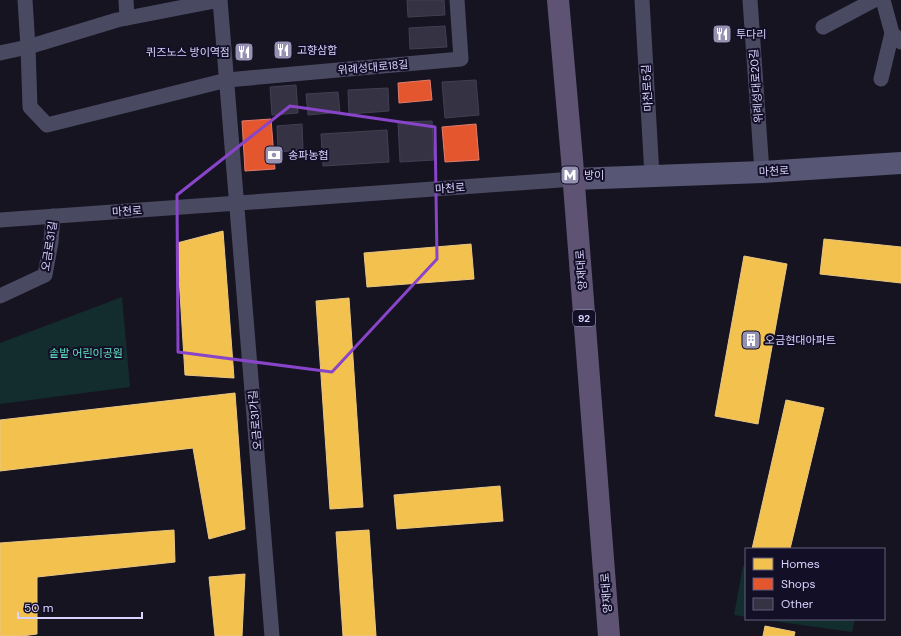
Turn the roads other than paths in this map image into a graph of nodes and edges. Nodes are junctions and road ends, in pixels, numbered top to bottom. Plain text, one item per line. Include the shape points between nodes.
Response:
1 (25, 0) edge
2 (126, 0) edge
3 (457, 0) edge
4 (558, 0) edge
5 (642, 0) edge
6 (750, 0) edge
7 (874, 0) edge
8 (883, 0) edge
9 (127, 18) junction
10 (822, 27) dead end
11 (896, 38) edge
12 (28, 47) junction
13 (0, 53) edge
14 (881, 79) dead end
15 (227, 80) junction
16 (901, 163) edge
17 (762, 172) junction
18 (652, 176) junction
19 (574, 180) junction
20 (237, 204) junction
21 (54, 216) junction
22 (0, 220) edge
23 (0, 296) edge
24 (272, 636) edge
25 (609, 636) edge

1 - 12 street
2 - 9 street
3 - 15 street, 위례성대로18길 via 461,59
4 - 19 main road, 양재대로 / 92
5 - 18 street, 마천로5길
6 - 17 street, 위례성대로20길
7 - 10 street
8 - 11 street
9 - 12 street
9 - 15 street via 220,0
11 - 14 street
12 - 13 street
12 - 15 street, 위례성대로18길 via 30,107 47,125
15 - 20 street
16 - 17 street, 마천로
17 - 18 street, 마천로
18 - 19 street, 마천로
19 - 20 street, 마천로
19 - 25 main road, 양재대로 / 92
20 - 21 street, 마천로
20 - 24 street, 오금로31가길
21 - 22 street, 마천로
21 - 23 street, 오금로31길 via 45,275

